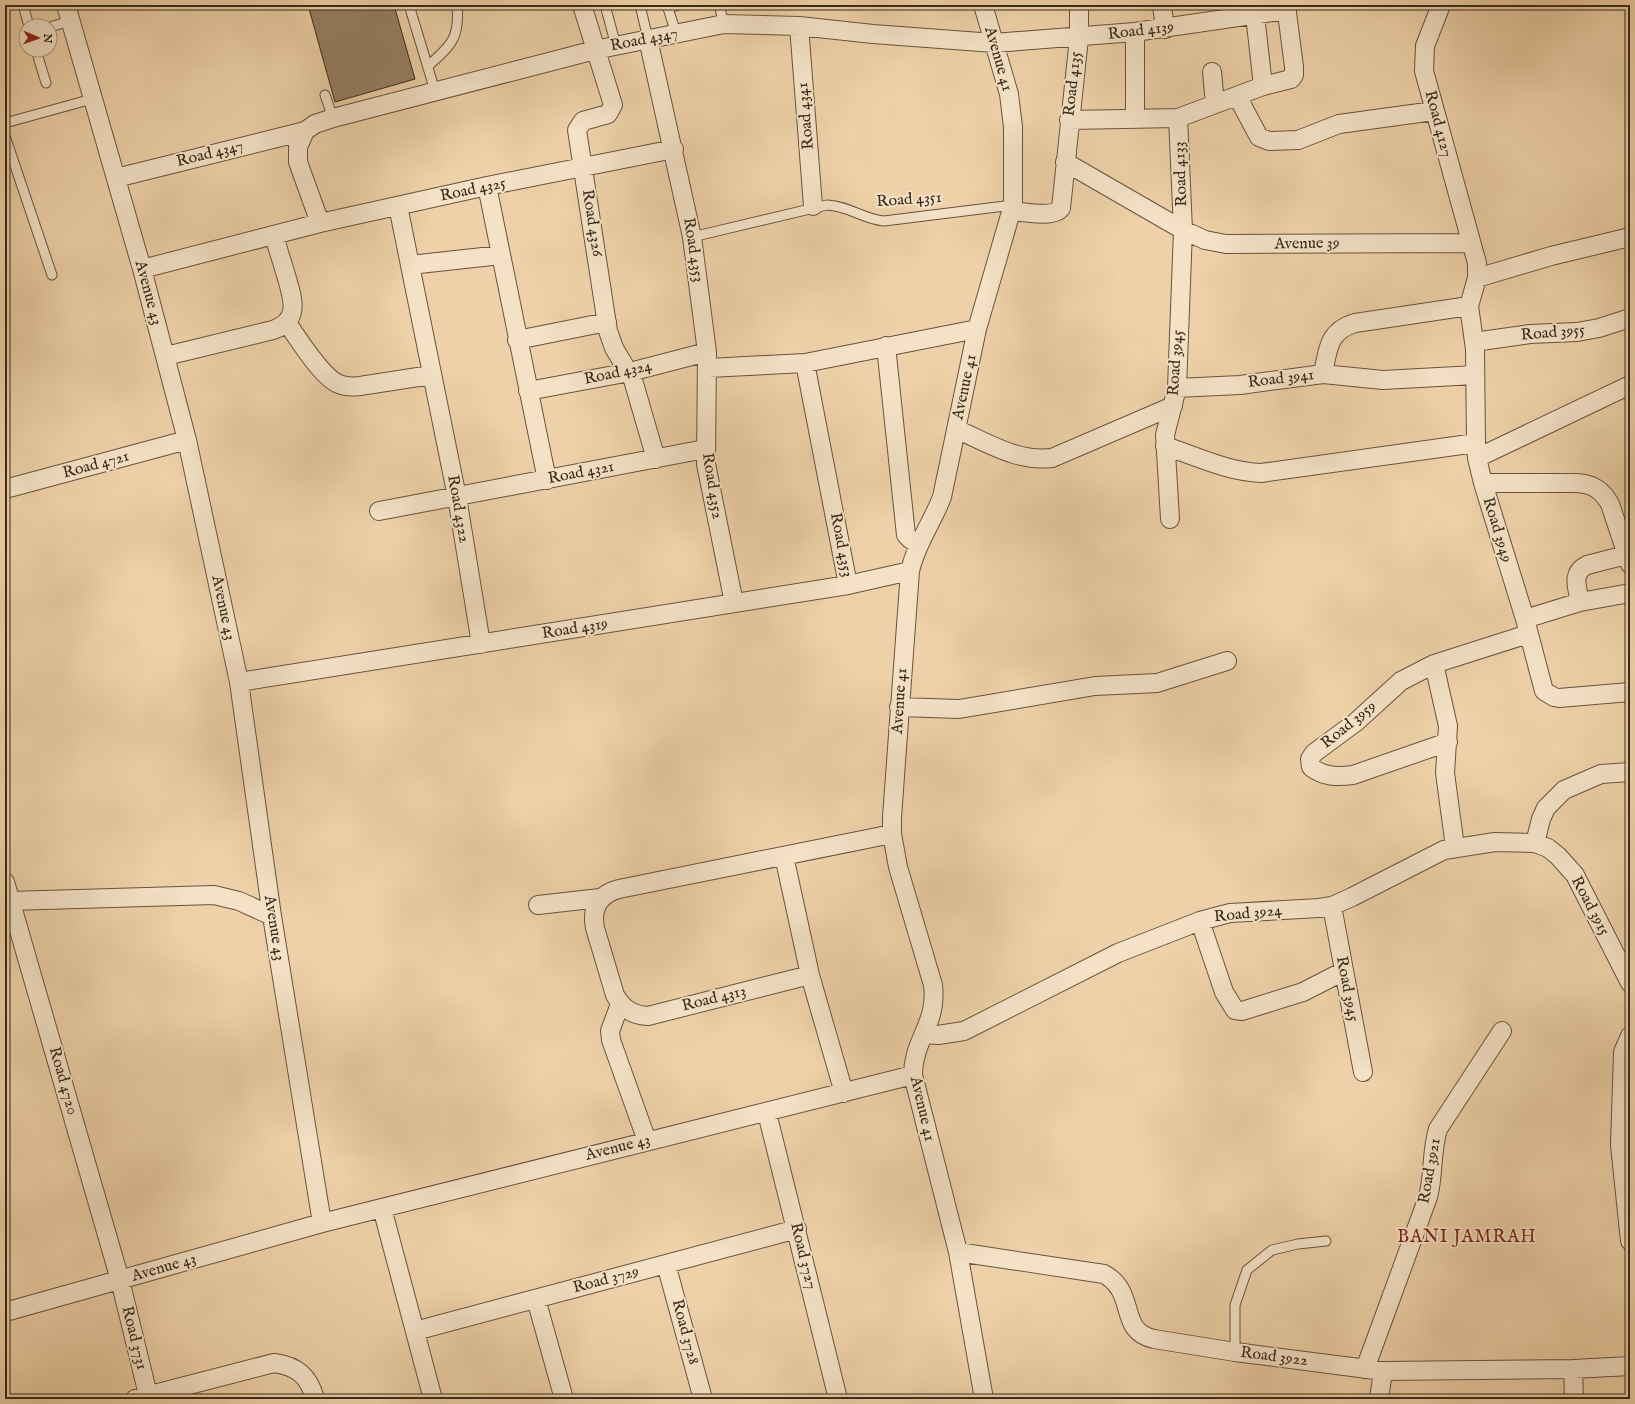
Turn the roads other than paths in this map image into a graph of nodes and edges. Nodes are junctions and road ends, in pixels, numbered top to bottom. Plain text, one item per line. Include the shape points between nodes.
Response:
1 (23, 5) edge
2 (410, 5) edge
3 (457, 5) edge
4 (582, 5) edge
5 (605, 5) edge
6 (640, 5) edge
7 (679, 5) edge
8 (719, 5) edge
9 (983, 5) edge
10 (1079, 5) edge
11 (1162, 5) edge
12 (1440, 5) edge
13 (668, 7) edge
14 (1286, 7) edge
15 (68, 13) edge
16 (1255, 15) junction
17 (27, 18) edge
18 (58, 21) edge
19 (724, 24) junction
20 (799, 26) junction
21 (1165, 29) junction
22 (1135, 32) junction
23 (676, 33) junction
24 (1079, 38) junction
25 (648, 39) junction
26 (994, 43) junction
27 (616, 46) junction
28 (595, 50) junction
29 (38, 58) edge
30 (428, 66) junction
31 (1212, 72) dead end
32 (46, 83) dead end
33 (1263, 86) junction
34 (435, 91) junction
35 (325, 95) dead end
36 (1237, 96) junction
37 (92, 99) junction
38 (1215, 104) junction
39 (1434, 111) junction
40 (333, 118) junction
41 (1135, 118) junction
42 (1178, 118) junction
43 (1069, 120) junction
44 (5, 123) edge
45 (305, 131) junction
46 (5, 136) edge
47 (674, 148) junction
48 (1065, 162) junction
49 (583, 167) junction
50 (116, 178) junction
51 (487, 186) junction
52 (398, 206) junction
53 (814, 206) junction
54 (1013, 208) junction
55 (320, 223) junction
56 (1183, 230) junction
57 (274, 236) junction
58 (692, 237) junction
59 (1630, 237) edge
60 (1471, 243) junction
61 (501, 255) junction
62 (410, 265) junction
63 (142, 269) junction
64 (52, 275) dead end
65 (1477, 278) junction
66 (1469, 306) junction
67 (1630, 318) edge
68 (607, 322) junction
69 (287, 323) junction
70 (977, 329) junction
71 (517, 340) junction
72 (1474, 342) junction
73 (886, 346) junction
74 (166, 356) junction
75 (708, 360) junction
76 (805, 363) junction
77 (630, 372) junction
78 (1323, 374) junction
79 (432, 375) junction
80 (1475, 375) junction
81 (1630, 385) edge
82 (1177, 388) junction
83 (528, 391) junction
84 (1173, 406) junction
85 (956, 429) junction
86 (187, 440) junction
87 (1165, 446) junction
88 (705, 449) junction
89 (1476, 450) junction
90 (656, 459) junction
91 (546, 480) junction
92 (1483, 483) junction
93 (5, 489) edge
94 (457, 497) junction
95 (378, 511) dead end
96 (1170, 519) dead end
97 (919, 541) junction
98 (1629, 558) edge
99 (910, 571) junction
100 (848, 585) junction
101 (1630, 593) edge
102 (1580, 602) junction
103 (734, 603) junction
104 (1527, 626) junction
105 (481, 644) junction
106 (1227, 661) dead end
107 (1434, 664) junction
108 (239, 682) junction
109 (1630, 692) edge
110 (899, 707) junction
111 (1448, 742) junction
112 (1630, 772) edge
113 (892, 834) junction
114 (1535, 843) junction
115 (1455, 847) junction
116 (784, 856) junction
117 (5, 882) edge
118 (600, 898) junction
119 (10, 901) junction
120 (538, 905) dead end
121 (1332, 906) junction
122 (272, 916) junction
123 (1200, 921) junction
124 (1344, 971) junction
125 (810, 975) junction
126 (1630, 983) edge
127 (620, 1004) junction
128 (1502, 1031) dead end
129 (924, 1034) junction
130 (1630, 1036) edge
131 (1363, 1072) dead end
132 (913, 1075) junction
133 (844, 1093) junction
134 (767, 1113) junction
135 (647, 1141) junction
136 (382, 1208) junction
137 (322, 1223) junction
138 (796, 1229) junction
139 (1630, 1241) edge
140 (1326, 1242) dead end
141 (958, 1252) junction
142 (666, 1264) junction
143 (120, 1280) junction
144 (536, 1299) junction
145 (5, 1312) edge
146 (415, 1331) junction
147 (1235, 1352) junction
148 (1630, 1366) edge
149 (1365, 1369) junction
150 (1573, 1369) junction
151 (1383, 1371) junction
152 (144, 1398) edge
153 (315, 1399) edge
154 (433, 1399) edge
155 (564, 1399) edge
156 (703, 1399) edge
157 (838, 1399) edge
158 (984, 1399) edge
159 (1379, 1399) edge
160 (1574, 1399) edge

1 - 17 lane
2 - 30 lane
3 - 30 lane via 455,33 451,45
4 - 28 street, Road 4326
5 - 27 lane
6 - 25 lane
7 - 13 lane
8 - 19 lane
9 - 26 street, Avenue 41
10 - 24 street, Road 4135
11 - 21 street
12 - 39 street, Road 4127 via 1425,46 1424,58 1424,71
13 - 23 lane
14 - 16 street, Road 4139
14 - 33 street, Road 4133 via 1294,75 1291,79
15 - 18 lane
15 - 37 street, Avenue 43
16 - 21 street, Road 4139
16 - 33 street
19 - 20 street, Road 4347
19 - 23 street, Road 4347
20 - 26 street, Road 4347
20 - 53 street, Road 4341
21 - 22 street, Road 4139
22 - 24 street, Road 4139
22 - 41 street
23 - 25 street, Road 4347
24 - 26 street, Road 4139
24 - 43 street, Road 4135
25 - 27 street, Road 4347
25 - 47 street, Road 4353
26 - 54 street, Avenue 41 via 1005,78 1011,110
27 - 28 street, Road 4347
28 - 34 street, Road 4347
28 - 49 street, Road 4326 via 613,105 608,114 583,121 578,126
29 - 32 lane
30 - 34 lane
31 - 38 street
33 - 36 street, Road 4133
34 - 40 street, Road 4347
35 - 40 lane
36 - 38 street, Road 4133
36 - 39 street via 1259,137 1269,141 1298,140 1339,124
37 - 44 lane
37 - 50 street, Avenue 43
38 - 42 street, Road 4133
39 - 60 street, Road 4127
40 - 45 street, Road 4347 via 315,124
41 - 42 street, Road 4133
41 - 43 street, Road 4133
42 - 56 street, Road 4133
43 - 48 street, Road 4135
45 - 50 street, Road 4347
45 - 55 street via 298,147 298,162
46 - 64 lane
47 - 49 street, Road 4325
47 - 58 street, Road 4353
48 - 54 street via 1061,208 1058,211 1051,214
48 - 56 street, Avenue 39
49 - 51 street, Road 4325
49 - 68 street, Road 4326
50 - 63 street, Avenue 43
51 - 52 street, Road 4325
51 - 61 street
52 - 55 street, Road 4325
52 - 62 street, Road 4322
53 - 54 lane, Road 4351 via 838,205 868,218 884,221
53 - 58 lane, Road 4351
54 - 70 street, Avenue 41
55 - 57 street, Road 4325
56 - 60 street, Avenue 39 via 1205,240 1226,244
56 - 82 street, Road 3945
57 - 63 street, Road 4325
57 - 69 street via 293,302 291,317
58 - 75 street, Road 4353
59 - 65 street via 1551,256
60 - 65 street via 1478,263
61 - 62 street
61 - 71 street
62 - 79 street, Road 4322
63 - 74 street, Avenue 43
65 - 66 street, Road 3949
66 - 72 street, Road 3949
66 - 78 street, Road 3941 via 1345,326 1330,342
67 - 72 street, Road 3955 via 1576,332 1530,334
68 - 71 street
68 - 77 street, Road 4326 via 614,348
69 - 74 street via 273,330
69 - 79 street via 328,377 337,384 348,387 360,386
70 - 73 street
70 - 85 street, Avenue 41
71 - 83 street
72 - 80 street, Road 3949
73 - 76 street
73 - 97 street via 906,535 911,540
74 - 86 street, Avenue 43
75 - 76 street
75 - 77 street, Road 4324
75 - 88 street, Road 4352
76 - 100 street, Road 4353
77 - 83 street, Road 4324
77 - 90 street, Road 4326
78 - 80 street via 1383,380
78 - 82 street, Road 3941 via 1240,384
79 - 94 street, Road 4322
80 - 89 street, Road 3949
81 - 89 street
82 - 84 street, Road 3945
83 - 91 street
84 - 85 street via 1052,458 1038,460 1009,453
84 - 87 street, Road 3945 via 1166,424
85 - 97 street, Avenue 41 via 942,497
86 - 93 street, Road 4721
86 - 108 street, Avenue 43
87 - 89 street via 1226,467 1261,473
87 - 96 street, Road 3945
88 - 90 street, Road 4321
88 - 103 street, Road 4352 via 707,472
89 - 92 street, Road 3949
90 - 91 street, Road 4321
91 - 94 street, Road 4321
92 - 98 street via 1577,482 1597,488 1610,504
92 - 104 street, Road 3949
94 - 95 street, Road 4321
94 - 105 street, Road 4322
97 - 99 street, Avenue 41
98 - 102 street via 1581,568 1577,572 1576,584
99 - 100 street, Road 4319
99 - 110 street, Avenue 41
100 - 103 street, Road 4319
101 - 102 street, Road 3959
102 - 104 street, Road 3959
103 - 105 street, Road 4319
104 - 107 street, Road 3959
104 - 109 street, Road 3949 via 1542,686 1549,695 1559,698
105 - 108 street, Road 4319
106 - 110 street via 1157,683 1095,686 959,709
107 - 111 street via 1448,726
107 - 111 street, Road 3959 via 1401,681 1356,722 1314,753 1310,759 1311,767 1319,773 1337,777 1353,775
108 - 122 street, Avenue 43
110 - 113 street, Avenue 41
111 - 115 street via 1445,762 1446,783
112 - 114 street via 1601,774 1564,790 1546,808
113 - 116 street
113 - 129 street, Avenue 41 via 898,867 933,985 934,1010
114 - 115 street, Road 3924 via 1495,842
114 - 126 street, Road 3915 via 1548,848 1558,856 1575,875
115 - 121 street, Road 3924 via 1432,854
116 - 118 street via 619,889
116 - 125 street
117 - 119 street, Road 4720
118 - 120 street
118 - 127 street via 593,917 615,995
119 - 122 street via 214,895 239,901
119 - 143 street, Road 4720
121 - 123 street, Road 3924 via 1230,913
121 - 124 street, Road 3945
122 - 137 street, Avenue 43
123 - 124 street via 1224,992 1235,1010 1242,1011 1303,992
123 - 129 street, Road 3924 via 1118,953 964,1031 938,1035
124 - 131 street, Road 3945
125 - 127 street, Road 4313 via 648,1016 628,1011
125 - 133 street
127 - 135 street via 610,1031 611,1040
128 - 149 street, Road 3921 via 1438,1129 1428,1197
129 - 132 street, Avenue 41 via 916,1051
130 - 139 street via 1623,1052 1620,1145
132 - 133 street, Avenue 43
132 - 141 street, Avenue 41
133 - 134 street, Avenue 43
134 - 135 street, Avenue 43
134 - 138 street, Road 3727
135 - 136 street, Avenue 43
136 - 137 street, Avenue 43
136 - 146 street
137 - 143 street, Avenue 43
138 - 142 street, Road 3729
138 - 157 street, Road 3727
140 - 147 lane via 1298,1244 1272,1250 1247,1270 1235,1305
141 - 147 street, Road 3922 via 1104,1274 1120,1286 1133,1327 1146,1338
141 - 158 street, Avenue 41
142 - 144 street, Road 3729
142 - 156 street, Road 3728
143 - 145 street, Avenue 43
143 - 152 street, Road 3731
144 - 146 street, Road 3729
144 - 155 street
146 - 154 street
147 - 149 street, Road 3922
148 - 150 street, Road 3922
149 - 151 street, Road 3922
150 - 151 street, Road 3922
150 - 160 street
151 - 159 street
152 - 153 street, Road 3731 via 274,1363 288,1365 299,1372 308,1381

